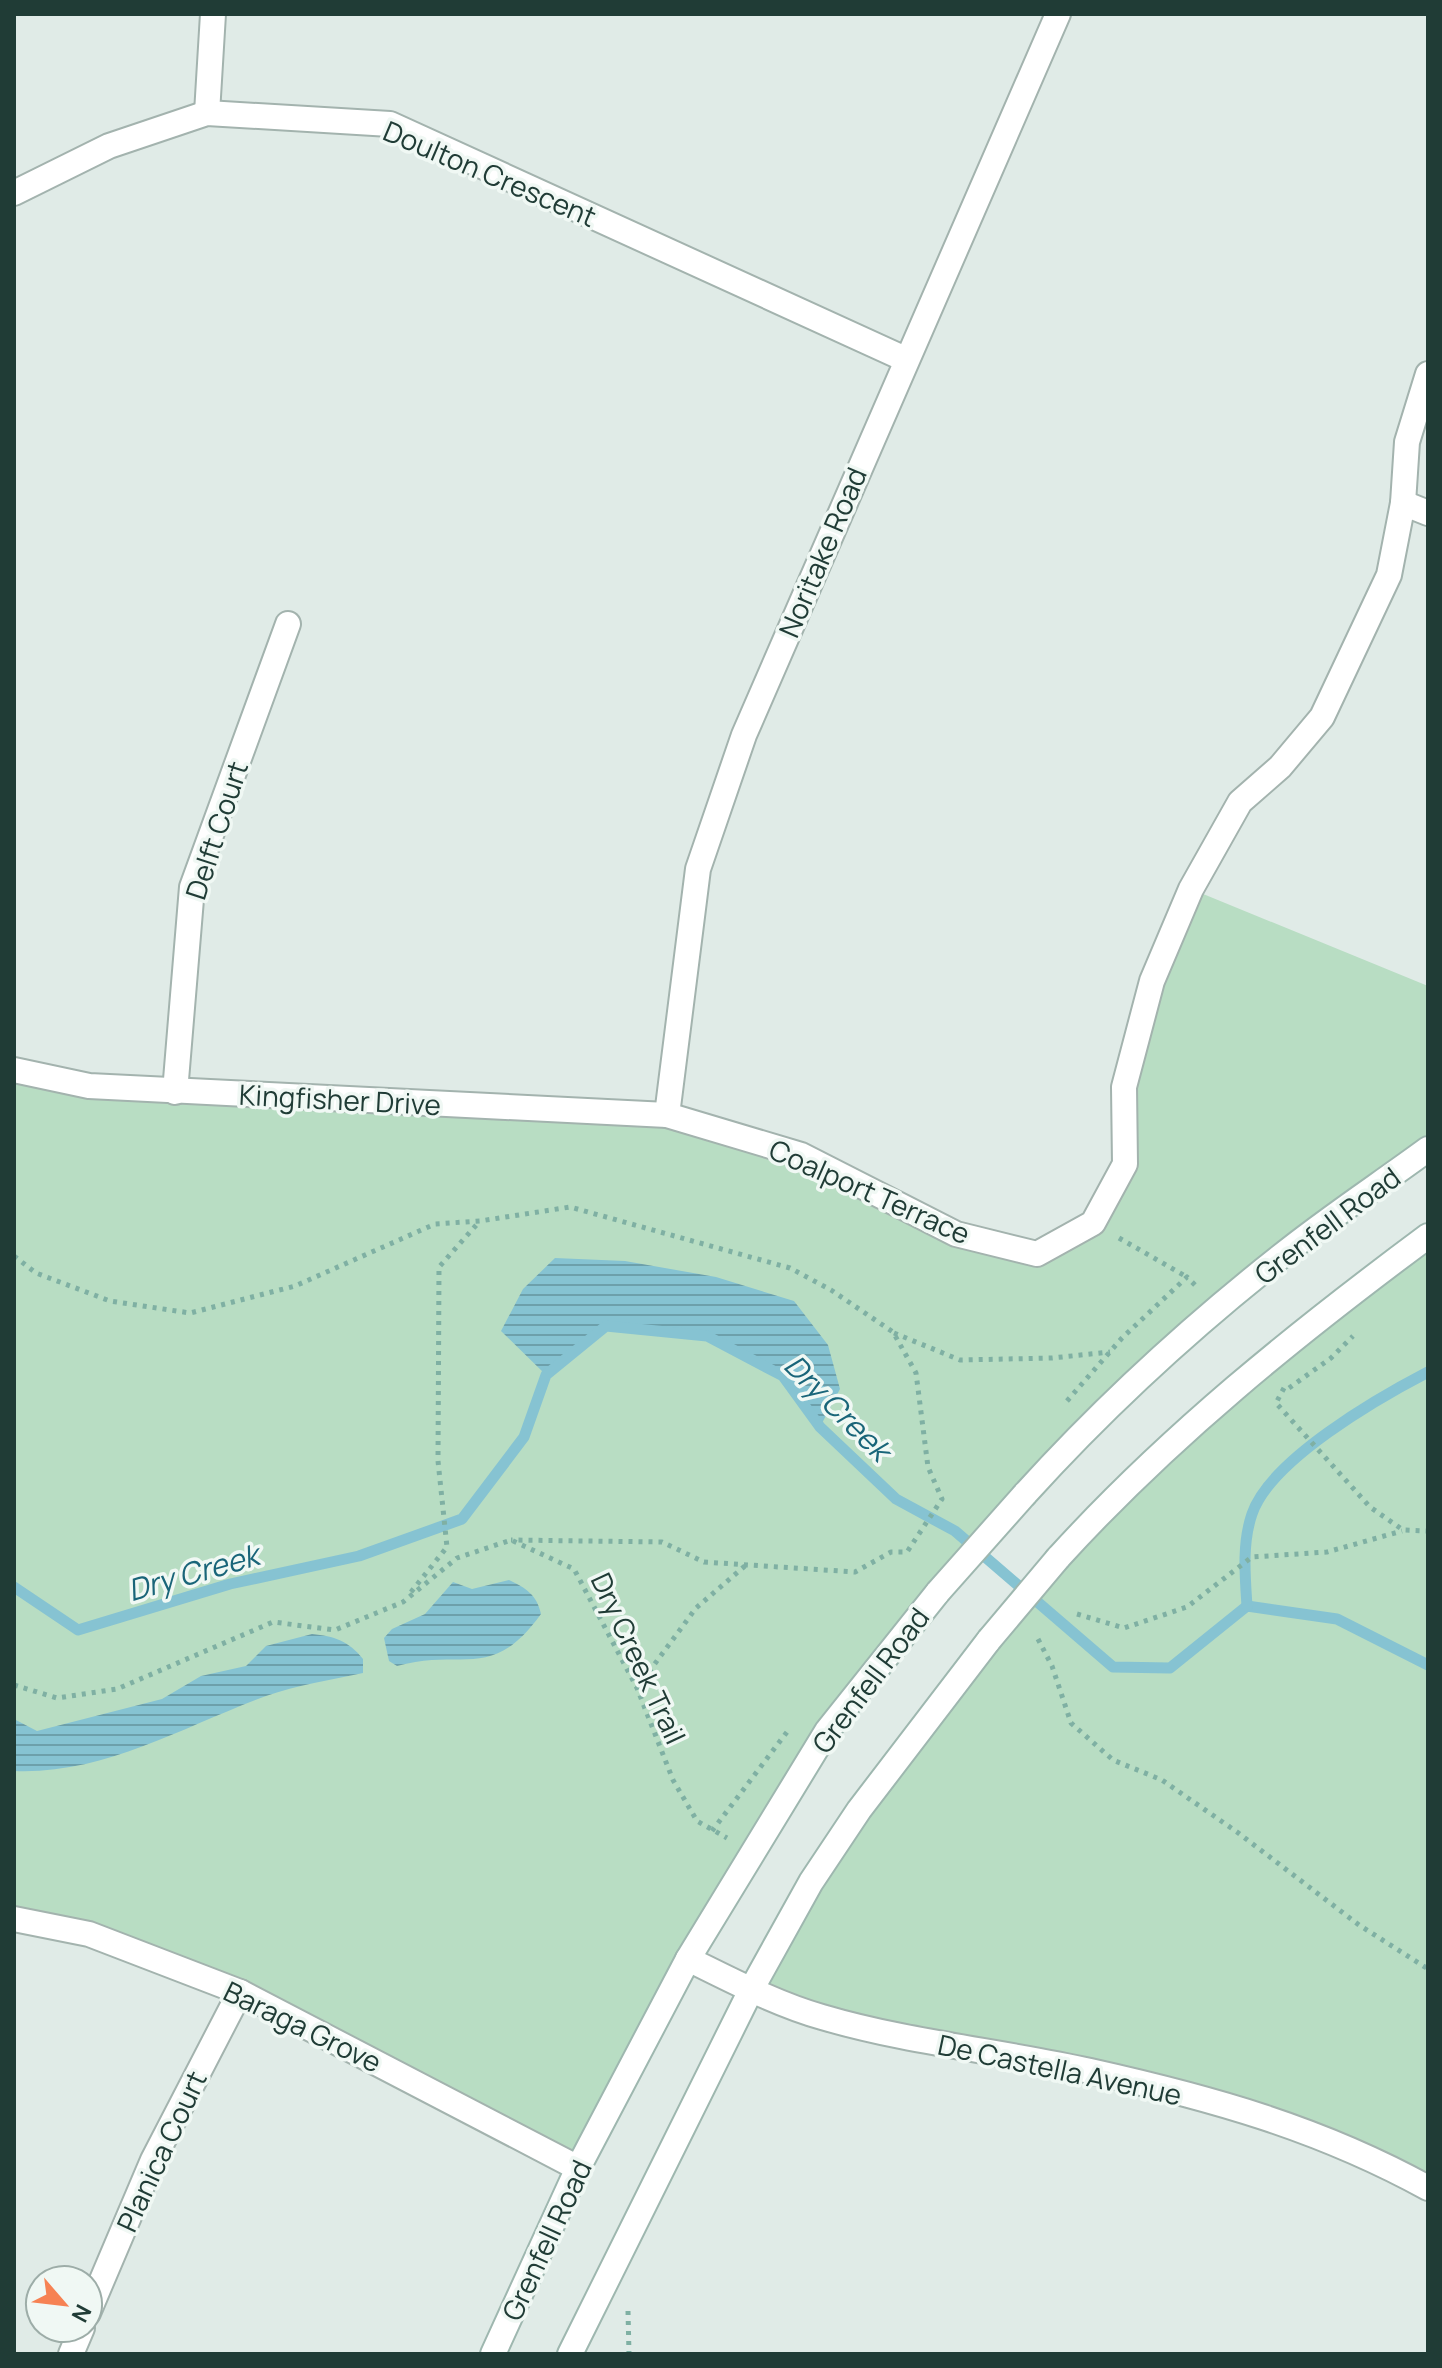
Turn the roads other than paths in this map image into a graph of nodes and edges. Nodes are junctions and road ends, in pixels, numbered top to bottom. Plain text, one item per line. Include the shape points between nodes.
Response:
1 (213, 14) edge
2 (1058, 14) edge
3 (207, 113) junction
4 (14, 193) edge
5 (905, 359) junction
6 (1428, 374) edge
7 (1403, 503) junction
8 (1428, 513) edge
9 (288, 624) dead end
10 (14, 1070) edge
11 (175, 1092) junction
12 (667, 1115) junction
13 (1428, 1149) edge
14 (1428, 1236) edge
15 (14, 1919) edge
16 (688, 1959) junction
17 (751, 1990) junction
18 (240, 1992) junction
19 (578, 2168) junction
20 (1428, 2188) edge
21 (104, 2275) edge
22 (493, 2354) edge
23 (570, 2354) edge

1 - 3 street
2 - 5 street, Noritake Road
3 - 4 street, Doulton Crescent via 109,146
3 - 5 street, Doulton Crescent via 390,124
5 - 12 street, Noritake Road via 744,735 698,869
6 - 7 street via 1407,442
7 - 8 street
7 - 12 street, Coalport Terrace via 1389,575 1322,717 1280,767 1240,802 1191,889 1157,968 1124,1087 1125,1164 1093,1223 1037,1254 956,1234 801,1155
9 - 11 street, Delft Court via 192,887
10 - 11 street, Kingfisher Drive via 89,1086
11 - 12 street, Kingfisher Drive
13 - 16 street, Grenfell Road, bridge via 1218,1309 1025,1494 827,1731
14 - 17 street, bridge via 1193,1422 1058,1558 859,1810 811,1882
15 - 18 street, Baraga Grove via 89,1934
16 - 17 street, De Castella Avenue
16 - 19 street, Grenfell Road
17 - 20 street, De Castella Avenue via 819,2017 877,2032 1089,2071 1251,2110 1333,2141
17 - 23 street
18 - 19 street, Baraga Grove
18 - 21 street, Planica Court via 153,2160
19 - 22 street, Grenfell Road

